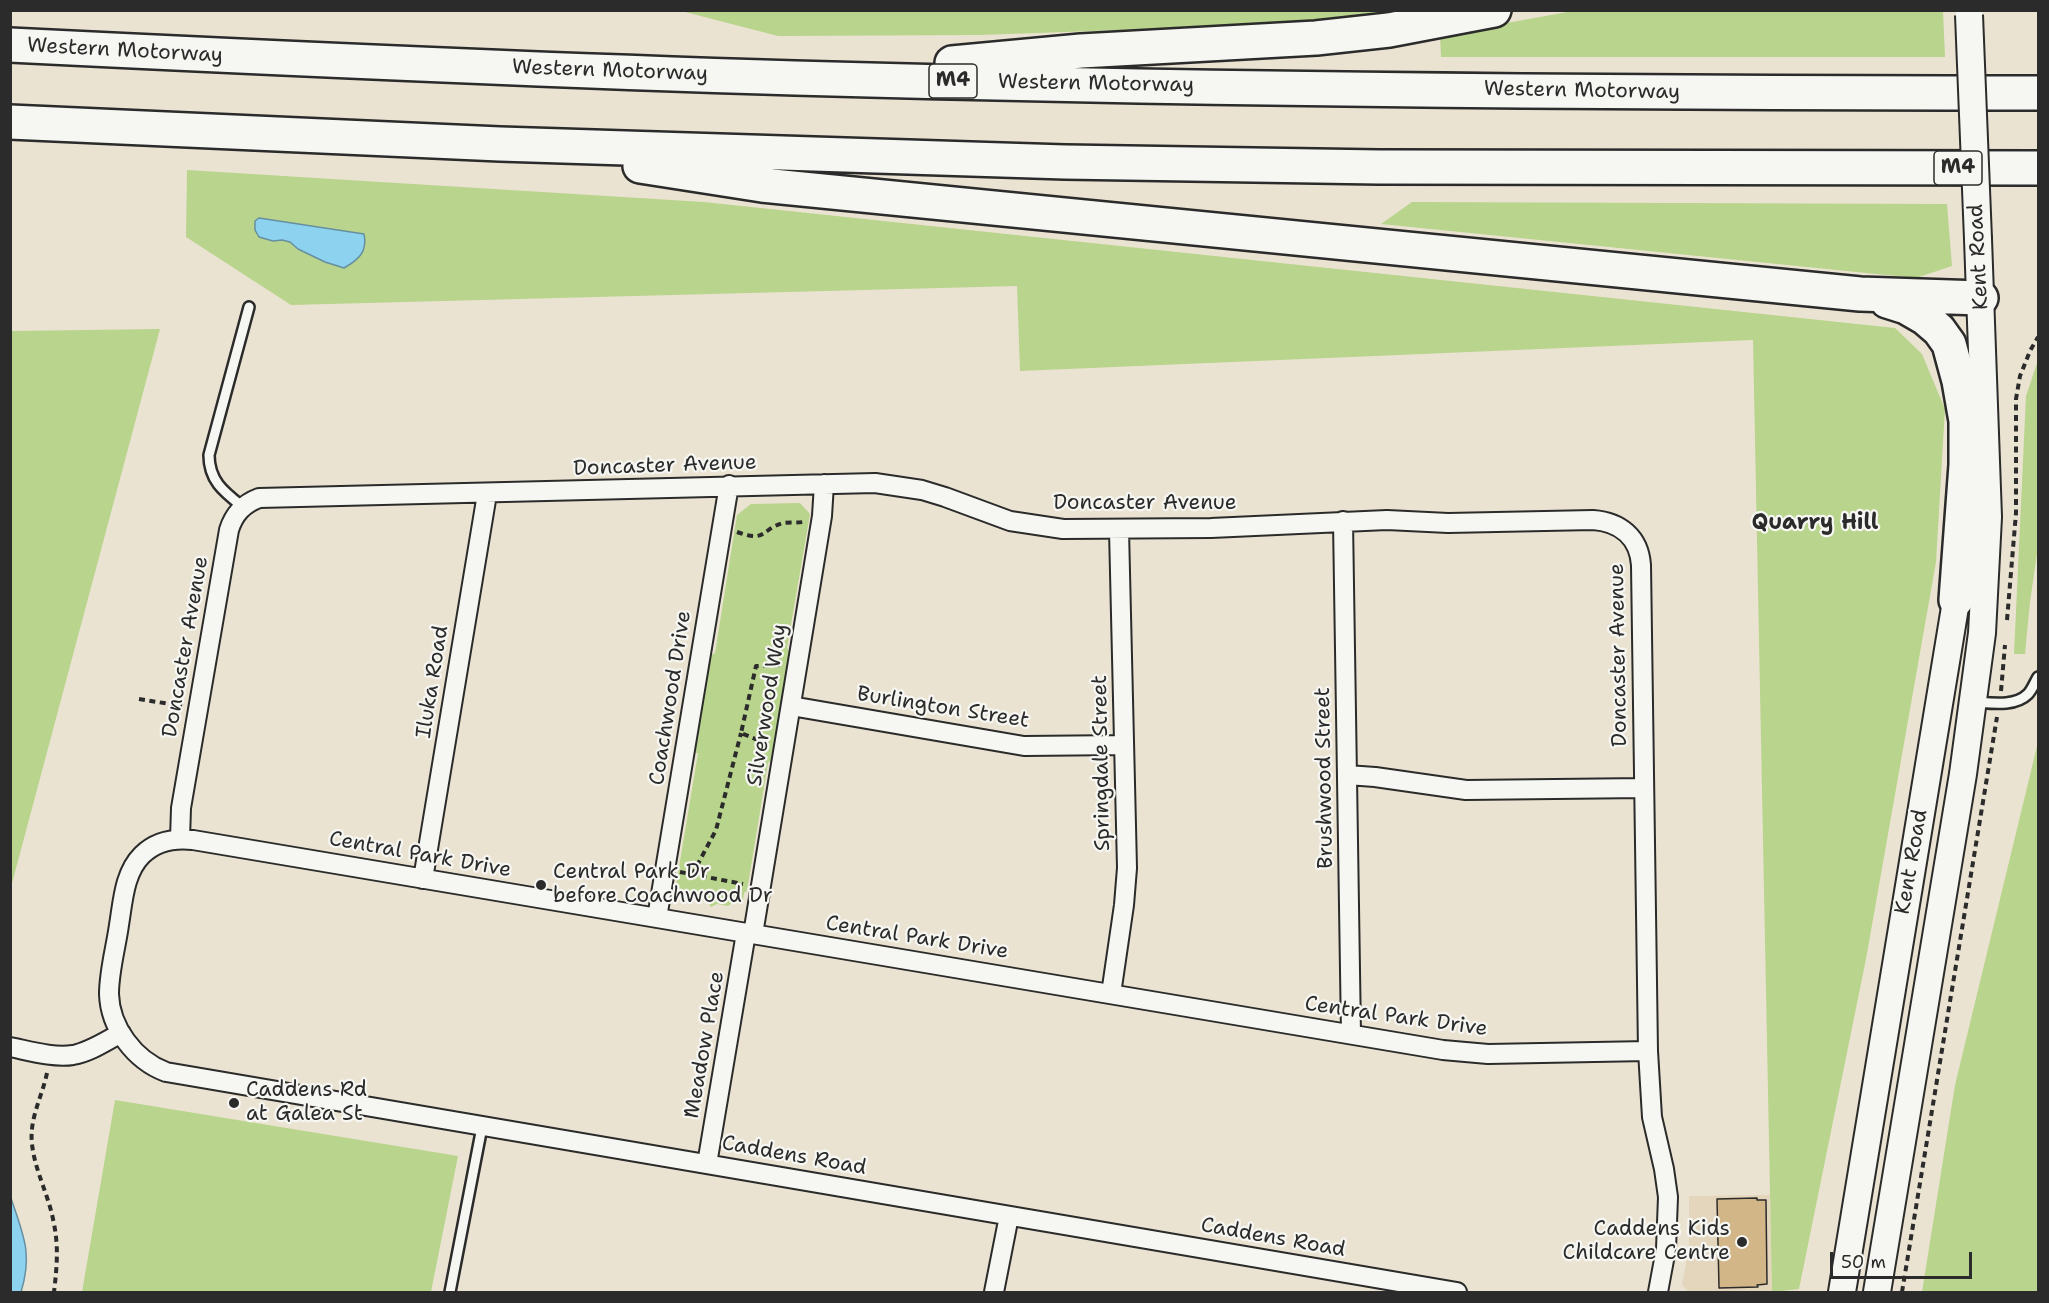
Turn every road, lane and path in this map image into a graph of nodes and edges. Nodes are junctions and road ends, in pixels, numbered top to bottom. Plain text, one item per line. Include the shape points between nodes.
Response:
1 (1494, 10) edge
2 (1968, 13) edge
3 (10, 45) edge
4 (795, 78) junction
5 (2038, 93) edge
6 (10, 122) edge
7 (500, 144) junction
8 (2038, 168) edge
9 (1860, 294) junction
10 (1981, 298) junction
11 (249, 307) dead end
12 (1984, 432) junction
13 (824, 484) junction
14 (729, 485) junction
15 (487, 494) junction
16 (243, 507) junction
17 (1343, 521) junction
18 (806, 522) dead end
19 (1119, 530) junction
20 (735, 531) dead end
21 (1956, 600) junction
22 (791, 664) dead end
23 (2038, 677) edge
24 (139, 699) dead end
25 (1973, 702) junction
26 (791, 706) junction
27 (186, 707) dead end
28 (741, 733) junction
29 (1124, 744) junction
30 (770, 745) dead end
31 (1347, 775) junction
32 (1644, 788) junction
33 (180, 839) junction
34 (670, 870) dead end
35 (692, 875) junction
36 (423, 879) junction
37 (745, 885) dead end
38 (657, 918) junction
39 (750, 933) junction
40 (1111, 994) junction
41 (1351, 1034) junction
42 (126, 1040) junction
43 (10, 1047) edge
44 (1648, 1052) junction
45 (50, 1054) junction
46 (482, 1127) junction
47 (707, 1164) junction
48 (1009, 1216) junction
49 (54, 1293) edge
50 (450, 1293) edge
51 (994, 1293) edge
52 (1457, 1293) edge
53 (1658, 1293) edge
54 (1842, 1293) edge
55 (1877, 1293) edge

1 - 4 highway via 1389,30 1316,38 1081,51
2 - 10 main road, Kent Road, bridge
3 - 4 highway, Western Motorway / M4
4 - 5 highway, Western Motorway / M4 via 1391,90
6 - 7 highway, M4
7 - 8 highway, M4 via 1065,162
7 - 9 highway via 762,185
9 - 10 highway
9 - 21 highway via 1906,307 1925,318 1949,344 1955,362 1966,421
10 - 12 main road, Kent Road
11 - 16 lane via 209,455 216,482
12 - 21 main road, Kent Road
12 - 25 main road, Kent Road via 1986,573
13 - 14 street, Doncaster Avenue
13 - 19 street, Doncaster Avenue via 897,485 1026,525
13 - 26 street, Silverwood Way
14 - 15 street, Doncaster Avenue
14 - 38 street, Coachwood Drive
15 - 16 street, Doncaster Avenue via 268,497
15 - 36 street, Iluka Road
16 - 33 street, Doncaster Avenue via 232,521 227,539 181,808
17 - 19 street, Doncaster Avenue
17 - 31 street, Brushwood Street
17 - 32 street, Doncaster Avenue via 1593,520 1610,522 1627,532 1638,548 1641,565
18 - 20 path via 784,523 759,537
19 - 29 street, Springdale Street
21 - 54 main road, Kent Road
22 - 28 path via 756,666
23 - 25 lane via 2029,693 2020,699
24 - 27 path
25 - 55 main road, Kent Road
26 - 29 street, Burlington Street via 1024,746
26 - 39 street, Silverwood Way
28 - 30 path
28 - 35 path via 716,830
29 - 40 street, Springdale Street via 1126,887
31 - 32 street via 1466,790
31 - 41 street, Brushwood Street
32 - 44 street, Doncaster Avenue
33 - 36 street, Central Park Drive
33 - 42 street via 146,852 128,879 109,991 112,1011
34 - 35 path
35 - 37 path
36 - 38 street, Central Park Drive
38 - 39 street, Central Park Drive
39 - 40 street, Central Park Drive
39 - 47 street, Meadow Place
40 - 41 street, Central Park Drive
41 - 44 street, Central Park Drive via 1472,1054
42 - 45 street via 80,1053
42 - 46 street, Caddens Road via 150,1064 174,1074
43 - 45 street
44 - 53 street, Doncaster Avenue via 1652,1117 1668,1197 1666,1250
45 - 49 path via 33,1116 32,1143 53,1218 58,1258
46 - 47 street, Caddens Road
46 - 50 lane
47 - 48 street, Caddens Road
48 - 51 street
48 - 52 street, Caddens Road

